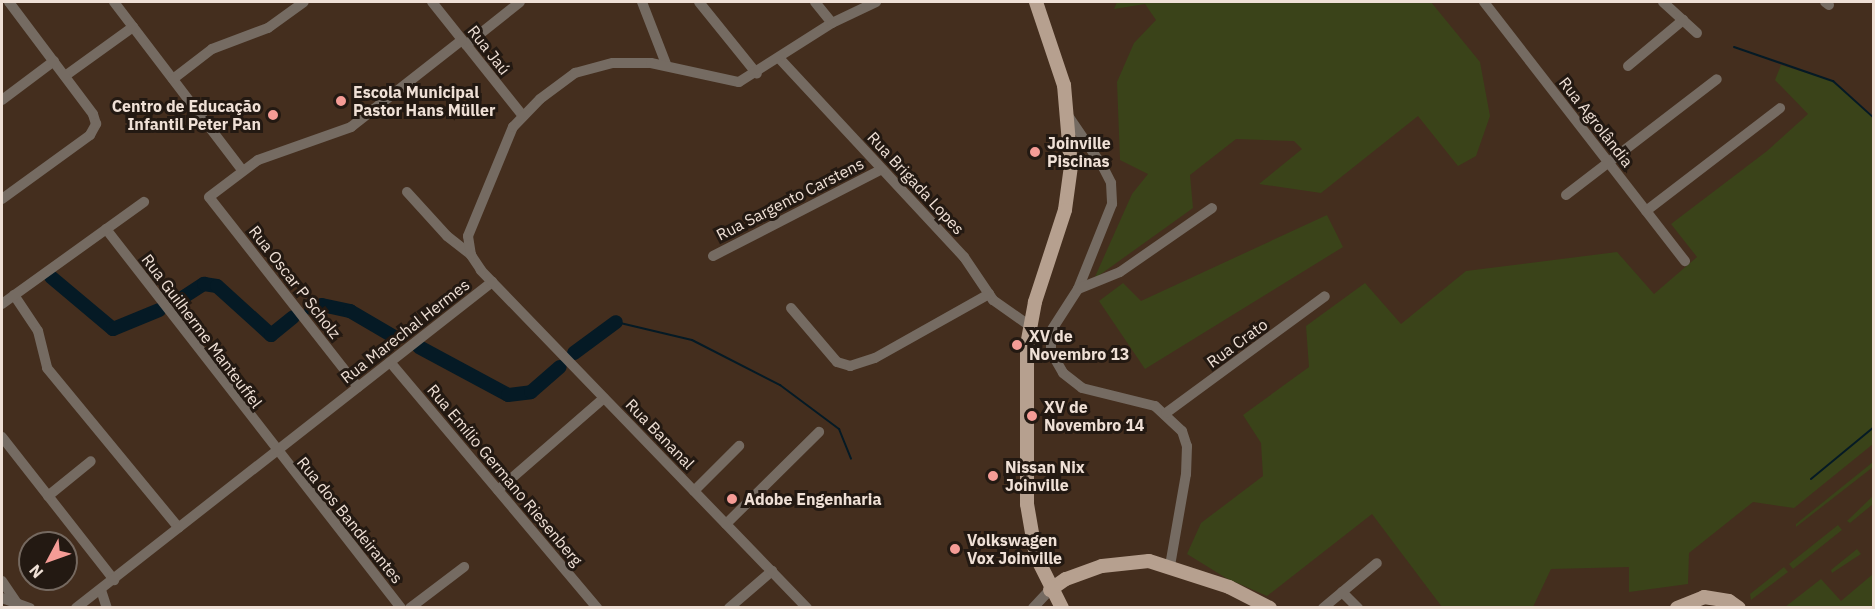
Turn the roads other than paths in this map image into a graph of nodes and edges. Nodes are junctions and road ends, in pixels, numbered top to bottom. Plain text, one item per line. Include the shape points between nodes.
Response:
1 (9, 2) edge
2 (114, 2) edge
3 (304, 2) edge
4 (432, 2) edge
5 (520, 2) edge
6 (642, 2) edge
7 (699, 2) edge
8 (815, 2) edge
9 (876, 2) edge
10 (1036, 2) edge
11 (1484, 2) edge
12 (1663, 2) edge
13 (1683, 20) junction
14 (832, 22) junction
15 (133, 27) junction
16 (1697, 33) dead end
17 (464, 42) junction
18 (779, 58) junction
19 (54, 61) junction
20 (666, 64) junction
21 (1628, 66) dead end
22 (758, 74) junction
23 (66, 76) junction
24 (173, 79) junction
25 (1717, 79) dead end
26 (2, 100) edge
27 (1780, 108) dead end
28 (523, 116) junction
29 (1069, 117) junction
30 (1609, 162) junction
31 (882, 169) junction
32 (242, 170) junction
33 (407, 192) dead end
34 (1566, 195) dead end
35 (2, 199) edge
36 (144, 202) dead end
37 (1212, 208) dead end
38 (1646, 211) junction
39 (106, 229) junction
40 (471, 255) junction
41 (713, 256) dead end
42 (1685, 261) dead end
43 (492, 282) junction
44 (1078, 289) junction
45 (989, 294) junction
46 (14, 296) junction
47 (1325, 296) dead end
48 (2, 304) edge
49 (791, 308) dead end
50 (1030, 326) junction
51 (390, 362) junction
52 (358, 387) junction
53 (604, 398) junction
54 (1166, 413) junction
55 (819, 432) dead end
56 (2, 437) edge
57 (739, 446) dead end
58 (275, 451) junction
59 (91, 461) dead end
60 (498, 490) junction
61 (694, 491) junction
62 (48, 496) junction
63 (726, 524) junction
64 (179, 528) junction
65 (1377, 563) dead end
66 (1170, 566) junction
67 (464, 567) dead end
68 (772, 571) junction
69 (114, 580) junction
70 (2, 581) edge
71 (101, 590) junction
72 (1050, 590) junction
73 (1342, 592) junction
74 (2, 598) edge
75 (1722, 600) junction
76 (17, 603) junction
77 (30, 608) edge
78 (76, 608) edge
79 (107, 608) edge
80 (400, 608) edge
81 (410, 608) edge
82 (597, 608) edge
83 (729, 608) edge
84 (807, 608) edge
85 (1033, 608) edge
86 (1062, 608) edge
87 (1270, 608) edge
88 (1323, 608) edge
89 (1358, 608) edge
90 (1677, 608) edge
91 (1706, 608) edge
92 (1739, 608) edge

1 - 19 street
2 - 15 street
3 - 24 street via 268,28 212,49
4 - 17 street, Rua Jaú
5 - 17 street
6 - 20 street
7 - 22 street
8 - 14 street
9 - 14 street, Rua Marechal Hermes
10 - 29 main road via 1060,66
11 - 30 street, Rua Agrolândia
12 - 13 street
13 - 16 street
13 - 21 street
14 - 18 street, Rua Marechal Hermes
15 - 23 street
15 - 24 street
17 - 28 street, Rua Jaú
17 - 32 street via 351,128 296,144
18 - 22 street, Rua Marechal Hermes
18 - 31 street, Rua Brigada Lopes
19 - 23 street
19 - 26 street
20 - 22 street, Rua Marechal Hermes via 728,82
20 - 28 street, Rua Marechal Hermes via 622,63 583,70 556,86
23 - 35 street via 96,124 90,135
24 - 32 street
25 - 30 street
27 - 38 street
28 - 40 street, Rua Marechal Hermes via 505,141 471,223
29 - 44 street via 1103,167 1112,193 1108,217
29 - 50 main road via 1071,166 1065,210
30 - 34 street
30 - 38 street, Rua Agrolândia
31 - 41 street, Rua Sargento Carstens
31 - 45 street, Rua Brigada Lopes via 964,257
32 - 52 street, Rua Oscar P Scholz via 209,196
33 - 40 street via 447,236
36 - 39 street
37 - 44 street via 1120,272
38 - 42 street, Rua Agrolândia
39 - 46 street
39 - 58 street, Rua Guilherme Manteuffel
40 - 43 street, Rua Marechal Hermes
43 - 51 street, Rua Marechal Hermes
43 - 53 street, Rua Bananal
44 - 54 street via 1051,331 1051,352 1063,374 1095,393 1145,402
45 - 49 street via 874,358 850,366 837,362
45 - 50 street, Rua Brigada Lopes via 1003,310
46 - 48 street
46 - 64 street via 38,331 47,368
47 - 54 street, Rua Crato
50 - 72 main road via 1025,373 1028,524
51 - 52 street, Rua Marechal Hermes
51 - 60 street, Rua Emílio Germano Riesenberg
52 - 58 street, Rua Marechal Hermes
53 - 60 street
53 - 61 street, Rua Bananal
54 - 66 street via 1182,431 1187,446
55 - 63 street
56 - 62 street
57 - 61 street
58 - 64 street, Rua Marechal Hermes
58 - 80 street, Rua dos Bandeirantes
59 - 62 street
60 - 82 street, Rua Emílio Germano Riesenberg
61 - 63 street, Rua Bananal
62 - 69 street
63 - 68 street, Rua Bananal
64 - 69 street, Rua Marechal Hermes
65 - 73 street
66 - 72 main road via 1141,561 1118,563 1081,573
66 - 87 main road via 1229,587
67 - 81 street
68 - 83 street
68 - 84 street, Rua Bananal
69 - 71 street, Rua Marechal Hermes
70 - 76 street
71 - 78 street, Rua Marechal Hermes
71 - 79 street
72 - 85 street
72 - 86 main road
73 - 88 street
73 - 89 street
74 - 76 street
75 - 90 main road via 1704,597
75 - 91 main road
75 - 92 main road
76 - 77 street

